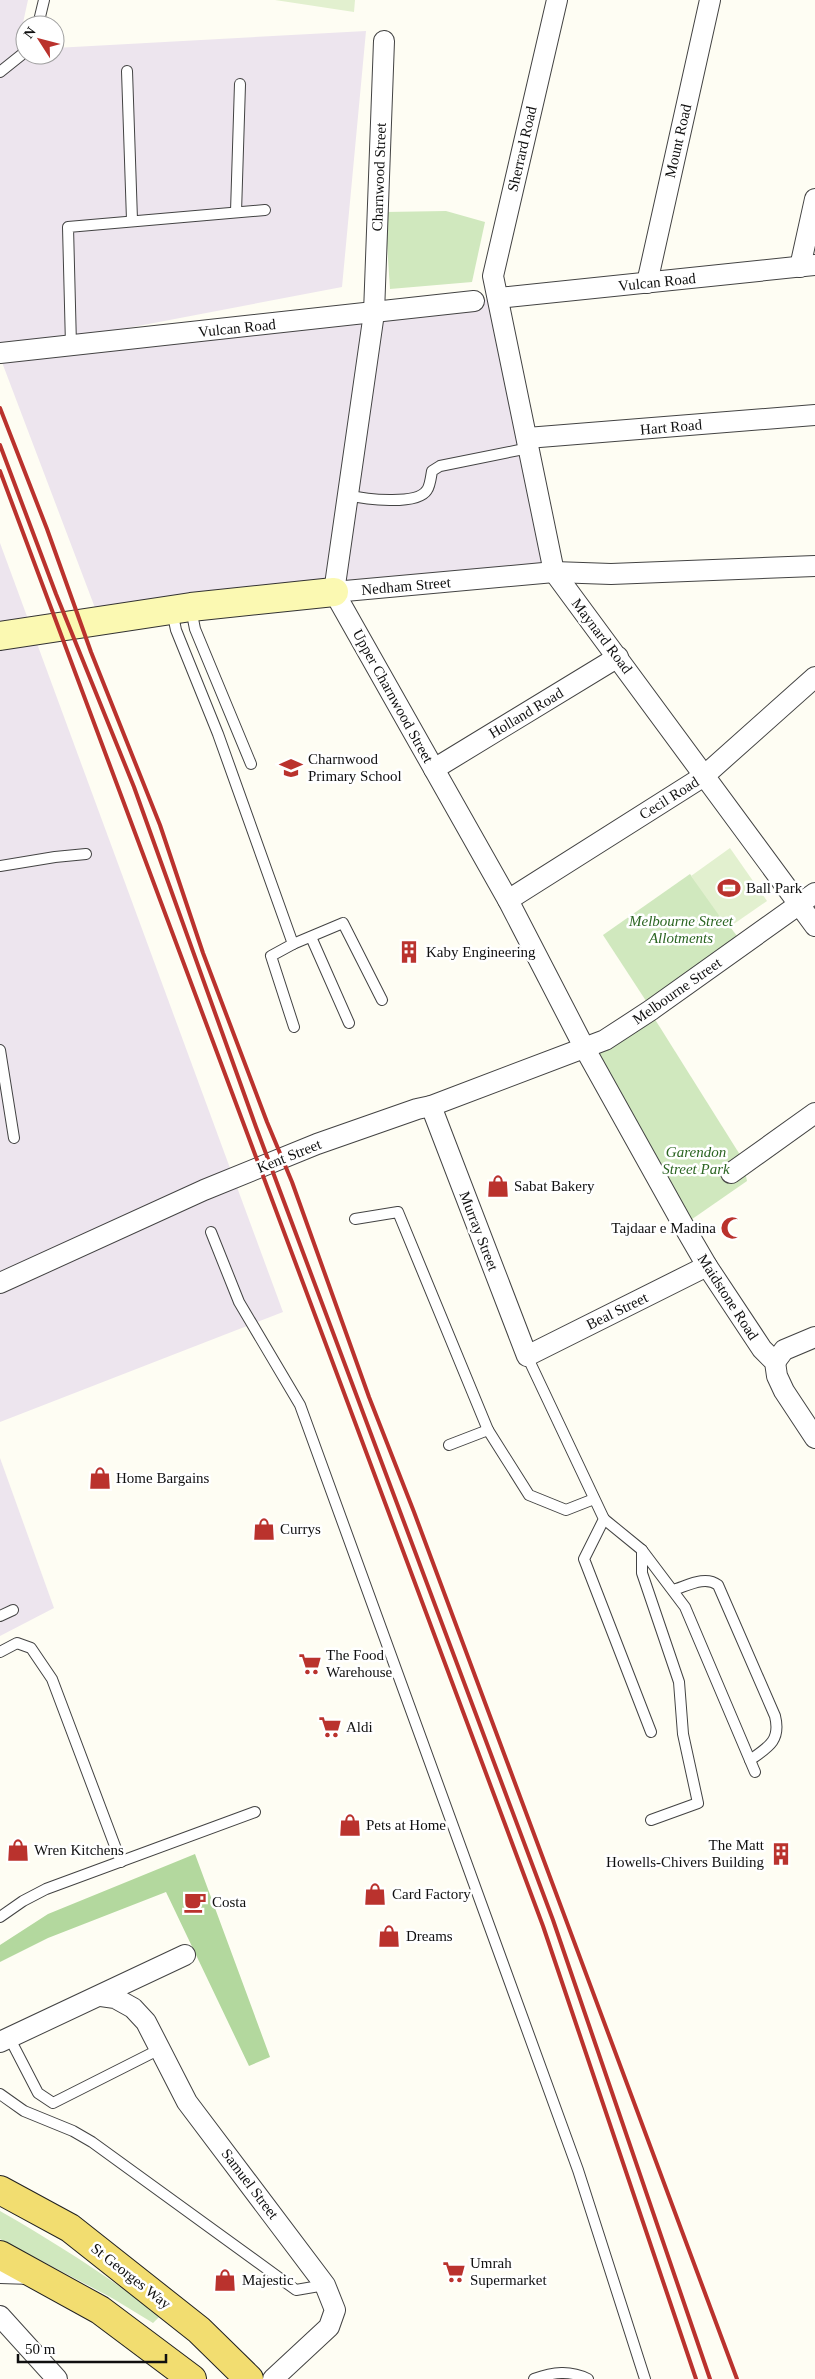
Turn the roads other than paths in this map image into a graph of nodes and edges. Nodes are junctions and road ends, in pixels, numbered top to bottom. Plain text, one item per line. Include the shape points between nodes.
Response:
1 (44, 0) edge
2 (557, 0) edge
3 (710, 0) edge
4 (40, 15) edge
5 (384, 41) dead end
6 (15, 60) edge
7 (126, 71) dead end
8 (0, 72) edge
9 (240, 84) dead end
10 (815, 199) edge
11 (265, 210) dead end
12 (236, 212) junction
13 (132, 220) junction
14 (807, 266) edge
15 (647, 283) junction
16 (499, 298) junction
17 (474, 301) dead end
18 (374, 313) junction
19 (71, 345) junction
20 (0, 353) edge
21 (815, 415) edge
22 (528, 443) junction
23 (348, 496) junction
24 (815, 566) edge
25 (554, 572) junction
26 (334, 592) junction
27 (181, 609) junction
28 (0, 636) edge
29 (618, 657) junction
30 (815, 677) edge
31 (251, 764) dead end
32 (434, 769) junction
33 (704, 776) junction
34 (86, 854) dead end
35 (0, 866) edge
36 (807, 899) edge
37 (508, 900) junction
38 (815, 926) edge
39 (311, 938) junction
40 (293, 944) junction
41 (382, 1000) dead end
42 (349, 1023) dead end
43 (294, 1027) dead end
44 (585, 1049) junction
45 (0, 1050) edge
46 (431, 1106) junction
47 (815, 1113) edge
48 (14, 1138) dead end
49 (731, 1173) dead end
50 (355, 1219) dead end
51 (211, 1232) dead end
52 (707, 1266) junction
53 (0, 1283) edge
54 (815, 1337) edge
55 (527, 1356) junction
56 (775, 1362) junction
57 (488, 1430) junction
58 (815, 1438) edge
59 (449, 1445) dead end
60 (594, 1499) junction
61 (604, 1519) junction
62 (642, 1550) junction
63 (673, 1590) junction
64 (13, 1610) dead end
65 (0, 1616) edge
66 (0, 1652) edge
67 (651, 1732) dead end
68 (750, 1760) junction
69 (755, 1772) dead end
70 (255, 1812) dead end
71 (652, 1820) dead end
72 (120, 1862) junction
73 (0, 1917) edge
74 (185, 1956) dead end
75 (101, 1996) junction
76 (4, 2039) edge
77 (160, 2049) junction
78 (0, 2094) edge
79 (0, 2190) edge
80 (0, 2255) edge
81 (0, 2273) edge
82 (36, 2274) junction
83 (325, 2285) junction
84 (0, 2316) edge
85 (48, 2377) edge
86 (192, 2379) edge
87 (249, 2379) edge
88 (273, 2379) edge
89 (534, 2379) edge
90 (588, 2379) edge
91 (645, 2379) edge

1 - 4 lane
2 - 16 street, Sherrard Road via 493,276
3 - 15 street, Mount Road
5 - 18 street, Charnwood Street
6 - 8 lane
7 - 13 lane
9 - 12 lane
10 - 14 street
11 - 12 lane
12 - 13 lane
13 - 19 lane via 68,227
14 - 15 street, Vulcan Road
15 - 16 street, Vulcan Road
16 - 22 street, Maynard Road
17 - 18 street, Vulcan Road
18 - 19 street, Vulcan Road
18 - 23 street
19 - 20 street, Vulcan Road
21 - 22 street, Hart Road
22 - 23 lane via 440,466 432,471 428,490 420,496 372,501
22 - 25 street, Maynard Road
23 - 26 street
24 - 25 street, Nedham Street via 611,574
25 - 26 street, Nedham Street
25 - 29 street, Maynard Road
26 - 27 street, Nedham Street
26 - 32 street, Upper Charnwood Street
27 - 28 street, Nedham Street
27 - 31 lane via 195,629
27 - 40 lane via 176,630 218,734
29 - 32 street, Holland Road
29 - 33 street, Maynard Road
30 - 33 street, Cecil Road
32 - 37 street, Upper Charnwood Street
33 - 36 street, Maynard Road via 740,824
33 - 37 street, Cecil Road
34 - 35 lane
36 - 38 street, Maynard Road
36 - 44 street, Melbourne Street via 651,1010
37 - 44 street, Upper Charnwood Street
39 - 40 lane
39 - 41 lane via 343,923
39 - 42 lane
40 - 43 lane via 271,956
44 - 46 street, Kent Street
44 - 52 street, Maidstone Road
45 - 48 lane
46 - 53 street, Kent Street via 417,1108 317,1144 204,1190
46 - 55 street, Murray Street
47 - 49 street
50 - 57 lane via 398,1212
51 - 91 lane via 239,1302 300,1405 578,2170
52 - 55 street, Beal Street
52 - 56 street, Maidstone Road via 762,1349
54 - 56 street via 784,1350
55 - 60 lane
56 - 58 street, Maidstone Road via 784,1391
57 - 59 lane
57 - 60 lane via 529,1495 566,1510
60 - 61 lane
61 - 62 lane
61 - 67 lane via 584,1559
62 - 63 lane
62 - 71 lane via 642,1573 679,1682 684,1734 698,1803
63 - 68 lane via 685,1607
63 - 68 lane via 704,1580 712,1580 718,1585 778,1727 770,1745
64 - 65 lane
66 - 72 lane via 17,1643 31,1648 52,1679
68 - 69 lane
70 - 72 lane
72 - 73 lane via 46,1889
74 - 75 street
75 - 76 street
75 - 77 street, Samuel Street via 115,1998 133,2008 146,2022
76 - 77 lane via 38,2093 53,2103
77 - 83 street, Samuel Street via 187,2102
78 - 83 lane via 24,2111 66,2127 92,2142 296,2290
79 - 87 main road, St Georges Way via 70,2228 199,2330
80 - 82 main road
81 - 82 street
82 - 86 main road via 100,2310
83 - 88 street, Samuel Street via 335,2310 330,2327
84 - 85 street
89 - 90 lane via 564,2372

